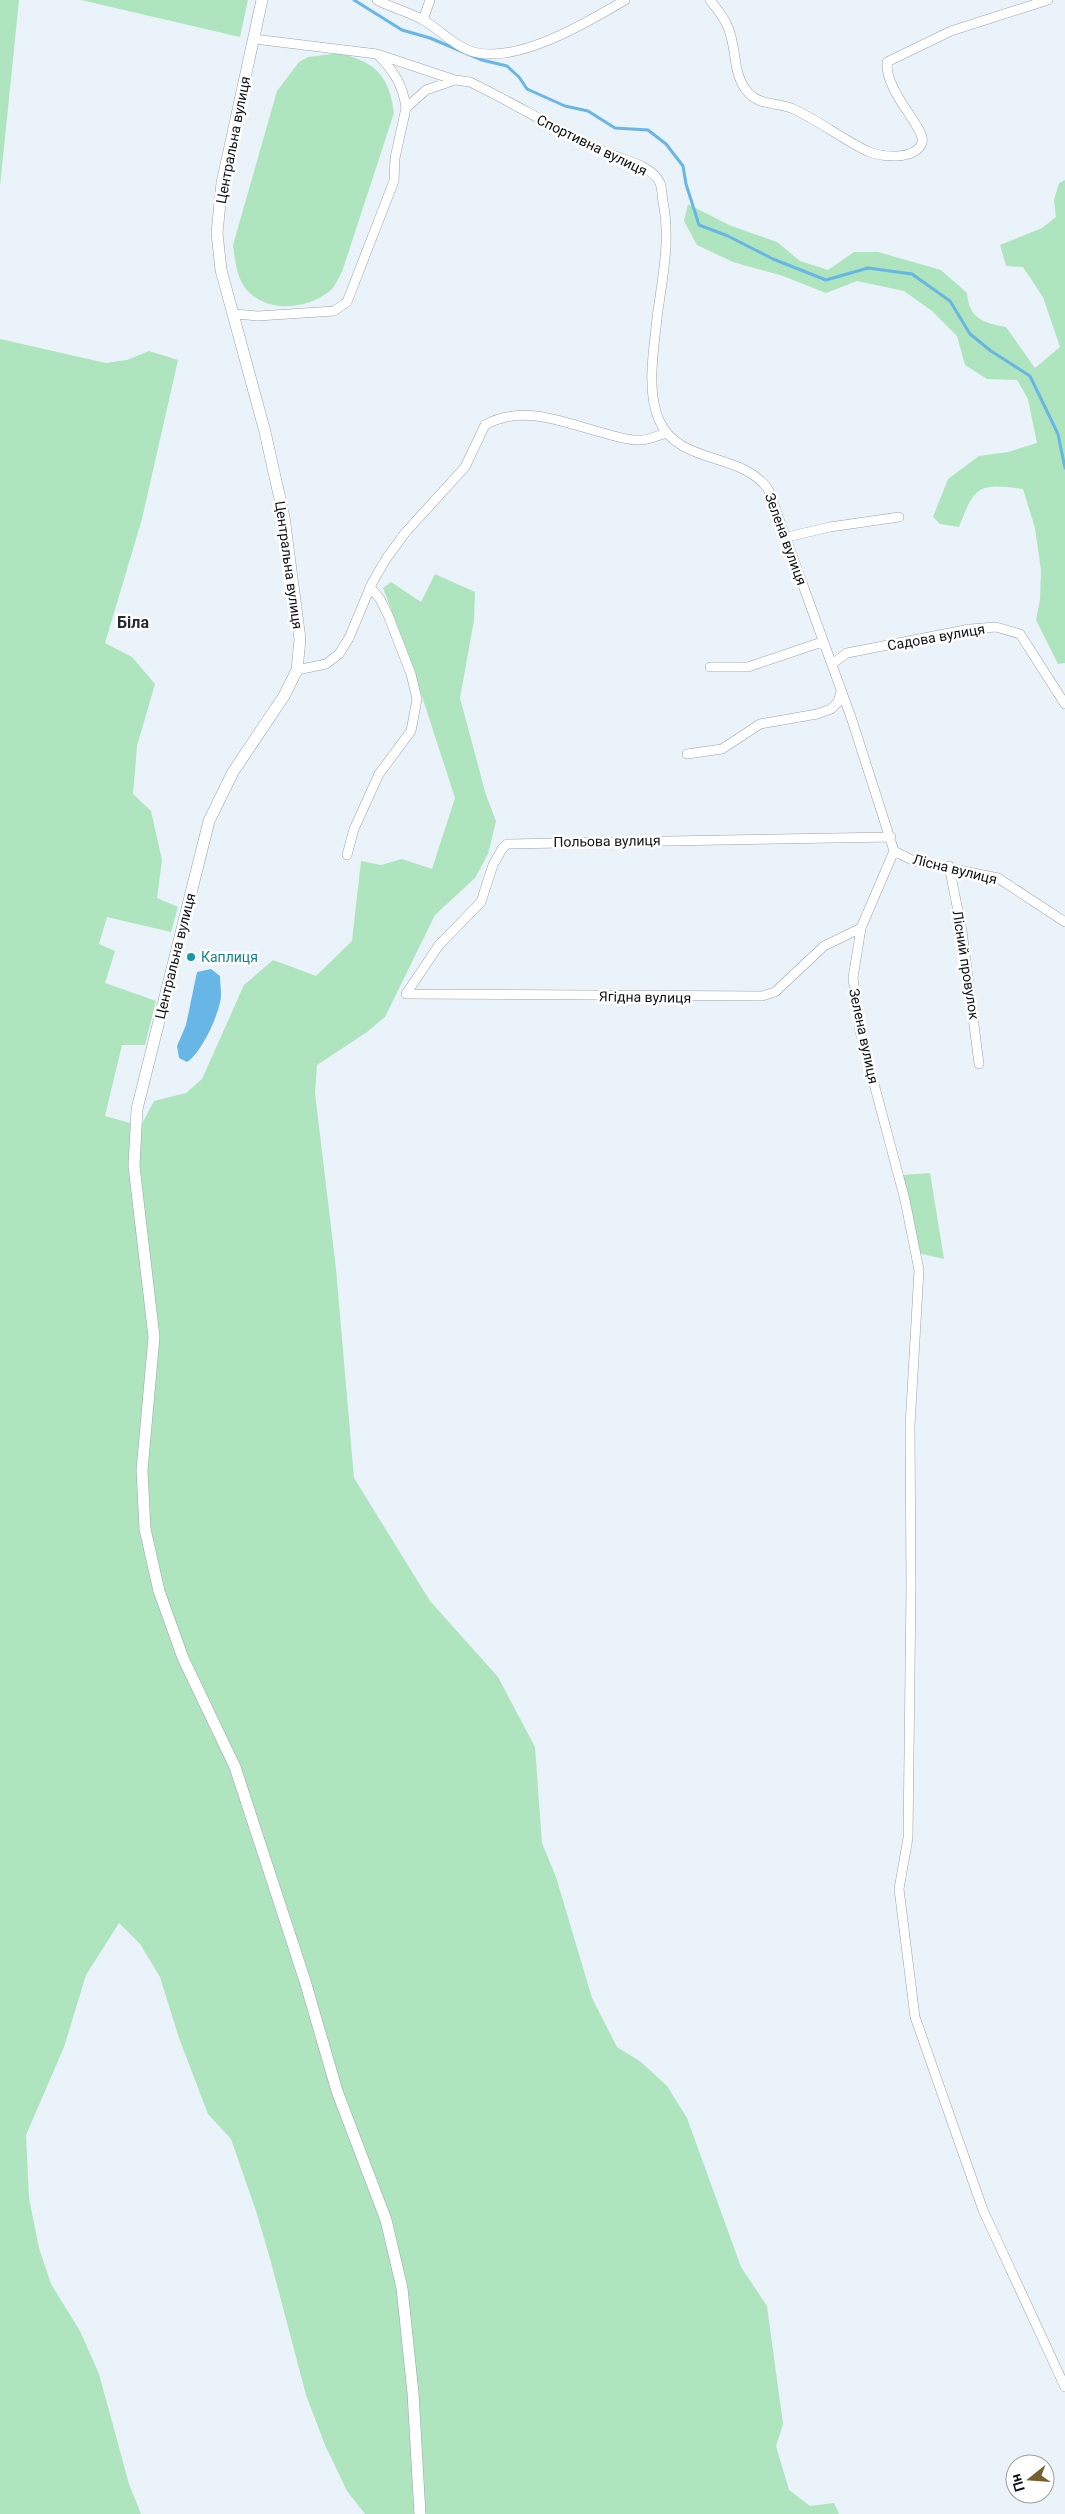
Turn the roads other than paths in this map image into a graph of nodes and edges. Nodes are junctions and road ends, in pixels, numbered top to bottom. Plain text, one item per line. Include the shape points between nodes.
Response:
1 (262, 0) edge
2 (378, 0) edge
3 (430, 0) edge
4 (625, 0) edge
5 (710, 0) edge
6 (1048, 0) edge
7 (423, 20) junction
8 (254, 39) junction
9 (377, 54) junction
10 (455, 80) junction
11 (406, 108) junction
12 (234, 314) junction
13 (667, 433) junction
14 (899, 517) dead end
15 (787, 537) junction
16 (370, 588) junction
17 (822, 642) junction
18 (832, 664) junction
19 (710, 667) dead end
20 (297, 670) junction
21 (840, 691) junction
22 (1065, 704) edge
23 (687, 754) dead end
24 (891, 837) junction
25 (894, 851) junction
26 (347, 855) dead end
27 (948, 866) junction
28 (1065, 922) edge
29 (861, 928) junction
30 (406, 994) joint
31 (979, 1064) dead end
32 (1065, 2387) edge
33 (420, 2514) edge

1 - 8 main road, Центральна вулиця
2 - 7 street
3 - 7 street
4 - 7 street via 564,35 508,53 469,51 442,36
5 - 6 street via 728,26 746,90 757,100 791,108 868,151 893,157 918,148 923,140 921,131 897,100 889,82 887,62 951,31
8 - 9 street, Спортивна вулиця
8 - 12 main road, Центральна вулиця via 222,183 217,233 221,270
9 - 10 street, Спортивна вулиця
9 - 11 street via 393,70 403,89
10 - 11 street via 426,90
10 - 13 street, Спортивна вулиця via 470,82 580,141 649,170 660,183 667,221 667,250 653,378 654,402
11 - 12 street via 395,158 394,180 347,302 334,311 258,316
12 - 20 main road, Центральна вулиця via 284,516 300,639
13 - 15 street, Зелена вулиця via 703,456 750,471 762,480
13 - 16 street via 642,440 622,438 560,419 506,416 494,420 485,425 465,467 405,533
14 - 15 street
15 - 17 street, Зелена вулиця
16 - 20 street via 339,654 326,664
16 - 26 street via 388,615 417,699 411,731 379,774 361,811
17 - 18 street, Зелена вулиця
17 - 19 street via 748,667
18 - 21 street, Зелена вулиця
18 - 22 street, Садова вулиця via 847,653 996,627 1020,634
20 - 33 main road, Центральна вулиця via 284,696 233,772 209,821 137,1109 134,1166 154,1337 142,1470 145,1529 159,1591 183,1658 235,1767 338,2091 386,2220 402,2288 413,2393
21 - 23 street via 838,702 831,709 760,724 722,749
21 - 24 street, Зелена вулиця
24 - 25 street, Зелена вулиця
24 - 30 street, Польова вулиця via 507,844 493,865 481,902 439,944
25 - 27 street, Лісна вулиця via 914,861
25 - 29 street, Зелена вулиця
27 - 28 street, Лісна вулиця via 998,878
27 - 31 street, Лісний провулок via 962,931
29 - 30 street, Ягідна вулиця via 824,946 774,992 762,996
29 - 32 street, Зелена вулиця via 853,978 860,1031 905,1200 919,1270 910,1426 908,1838 898,1889 915,2016 983,2210

